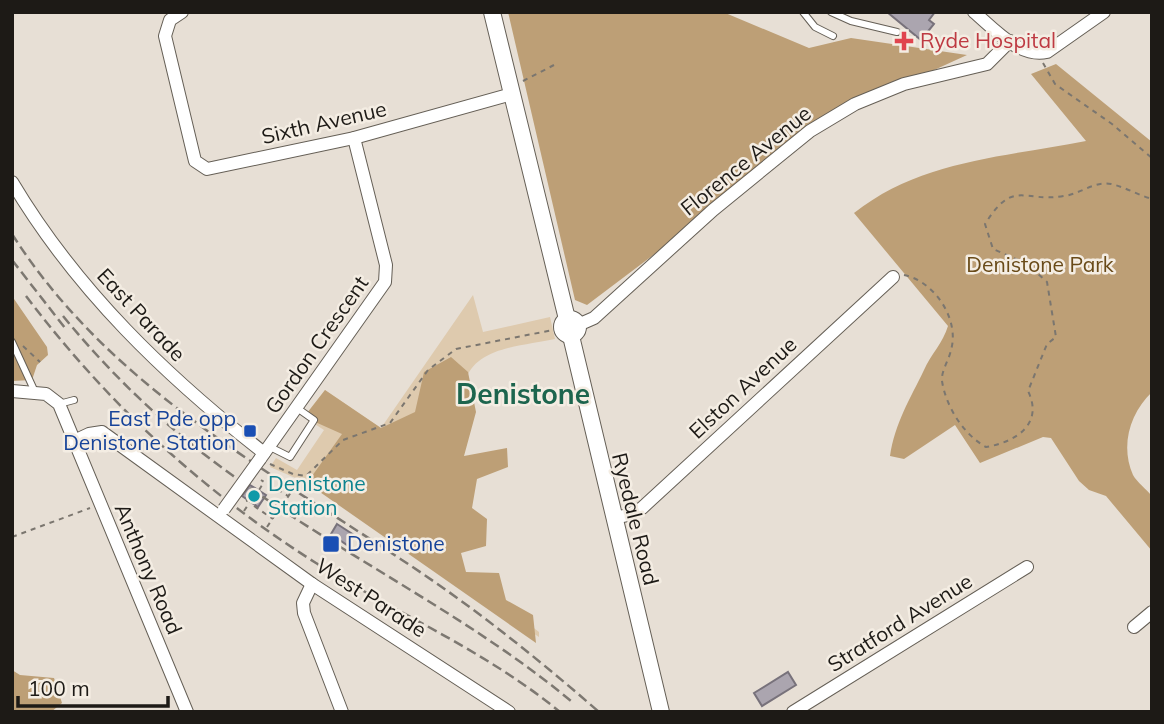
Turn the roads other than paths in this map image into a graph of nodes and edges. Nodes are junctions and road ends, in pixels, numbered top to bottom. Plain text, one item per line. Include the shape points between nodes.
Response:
1 (182, 12) edge
2 (492, 12) edge
3 (803, 12) edge
4 (831, 12) edge
5 (974, 12) edge
6 (1104, 12) edge
7 (897, 32) dead end
8 (833, 36) dead end
9 (1010, 41) junction
10 (511, 91) junction
11 (354, 138) junction
12 (12, 182) edge
13 (893, 277) road end
14 (570, 327) junction
15 (12, 342) edge
16 (12, 391) edge
17 (36, 392) junction
18 (74, 400) dead end
19 (58, 404) junction
20 (297, 408) junction
21 (74, 441) junction
22 (265, 453) junction
23 (222, 513) junction
24 (614, 518) junction
25 (1027, 567) dead end
26 (312, 584) junction
27 (1152, 612) edge
28 (1133, 627) dead end
29 (187, 712) edge
30 (342, 712) edge
31 (509, 712) edge
32 (662, 712) edge
33 (793, 712) edge

1 - 11 street, Sixth Avenue via 170,20 165,36 195,161 207,169
2 - 10 street, Ryedale Road
3 - 8 lane via 815,27
4 - 7 lane
5 - 9 street
6 - 9 street via 1047,52 1031,53
9 - 14 street, Florence Avenue via 987,64 905,83 855,104 810,131 713,210 594,318
10 - 11 street, Sixth Avenue
10 - 14 street, Ryedale Road
11 - 20 street, Gordon Crescent via 386,265 386,282
12 - 22 street, East Parade via 83,283 142,349
13 - 24 street, Elston Avenue via 642,508
14 - 24 street, Ryedale Road
15 - 17 lane
16 - 17 street
17 - 19 street
18 - 19 lane
19 - 21 street, Anthony Road
20 - 22 street, Gordon Crescent
20 - 22 lane via 314,420 290,457
21 - 23 street, West Parade via 102,432
21 - 29 street, Anthony Road
22 - 23 street, Gordon Crescent, bridge
23 - 26 street, West Parade
24 - 32 street, Ryedale Road
25 - 33 street, Stratford Avenue
26 - 30 street via 303,603 304,613
26 - 31 street, West Parade
27 - 28 street

